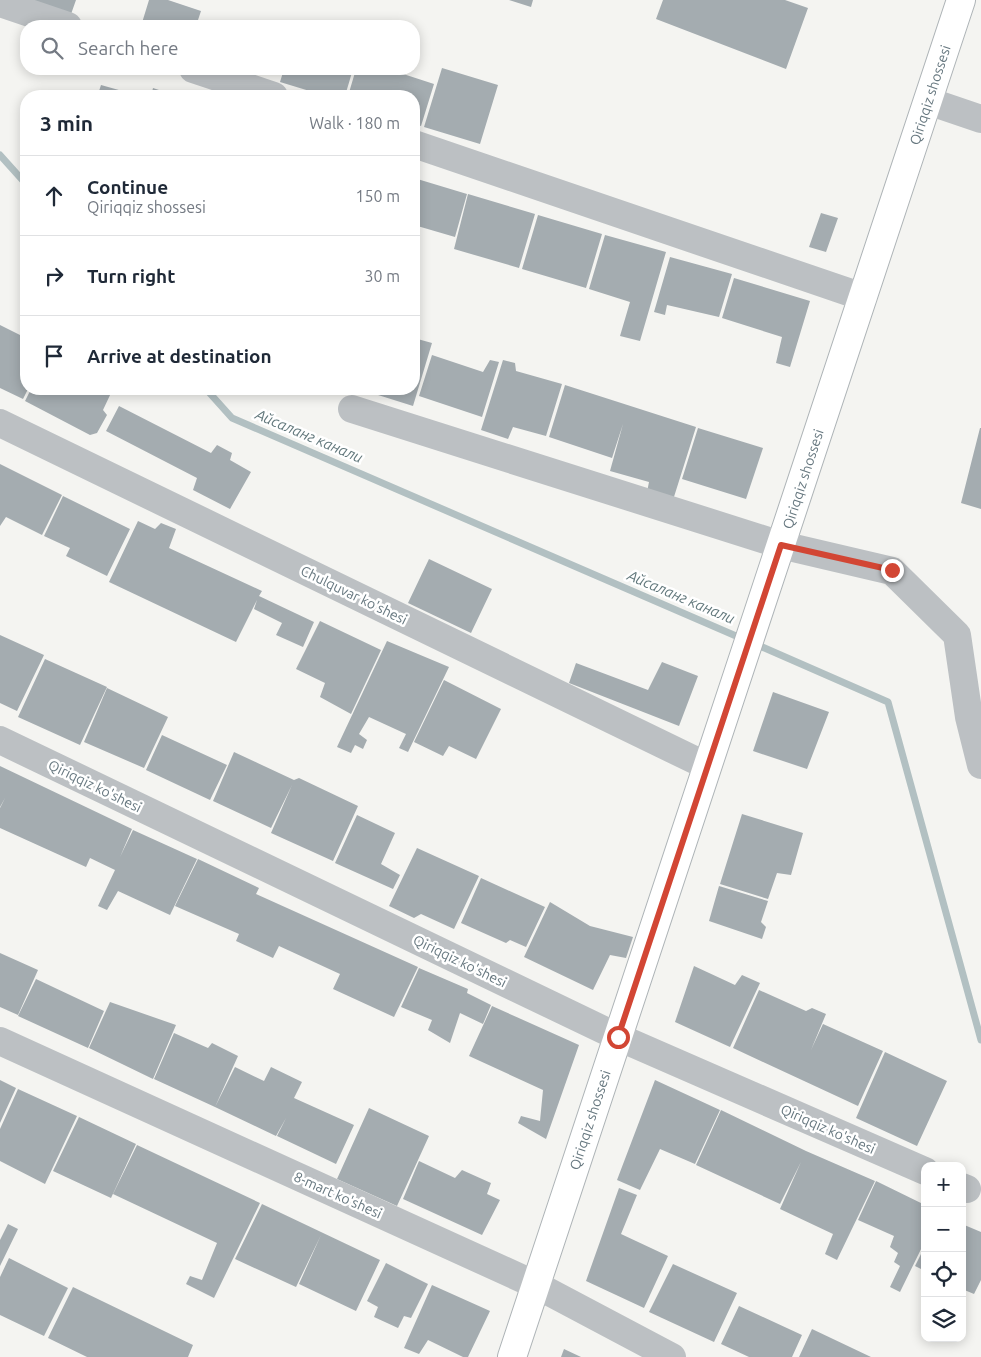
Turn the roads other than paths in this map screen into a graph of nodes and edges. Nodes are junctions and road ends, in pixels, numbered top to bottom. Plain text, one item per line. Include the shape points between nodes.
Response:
1 (961, 0) edge
2 (0, 3) edge
3 (50, 20) edge
4 (211, 75) edge
5 (256, 90) edge
6 (928, 101) junction
7 (981, 119) edge
8 (420, 146) edge
9 (863, 297) junction
10 (352, 409) dead end
11 (0, 422) edge
12 (781, 545) junction
13 (0, 740) edge
14 (981, 765) edge
15 (707, 766) junction
16 (618, 1037) junction
17 (0, 1041) edge
18 (921, 1169) edge
19 (536, 1285) junction
20 (512, 1357) edge
21 (672, 1357) edge

1 - 6 main road, Qiriqqiz shossesi
2 - 3 street
4 - 5 street
6 - 7 street
6 - 9 main road, Qiriqqiz shossesi
8 - 9 street
9 - 12 main road, Qiriqqiz shossesi
10 - 12 street
11 - 15 street, Chulquvar ko'shesi
12 - 14 street via 892,570 957,636 969,717
12 - 15 main road, Qiriqqiz shossesi
13 - 16 street, Qiriqqiz ko'shesi
15 - 16 main road, Qiriqqiz shossesi
16 - 18 street, Qiriqqiz ko'shesi
16 - 19 main road, Qiriqqiz shossesi
17 - 19 street, 8-mart ko'shesi
19 - 20 main road, Qiriqqiz shossesi
19 - 21 street, 8-mart ko'shesi

